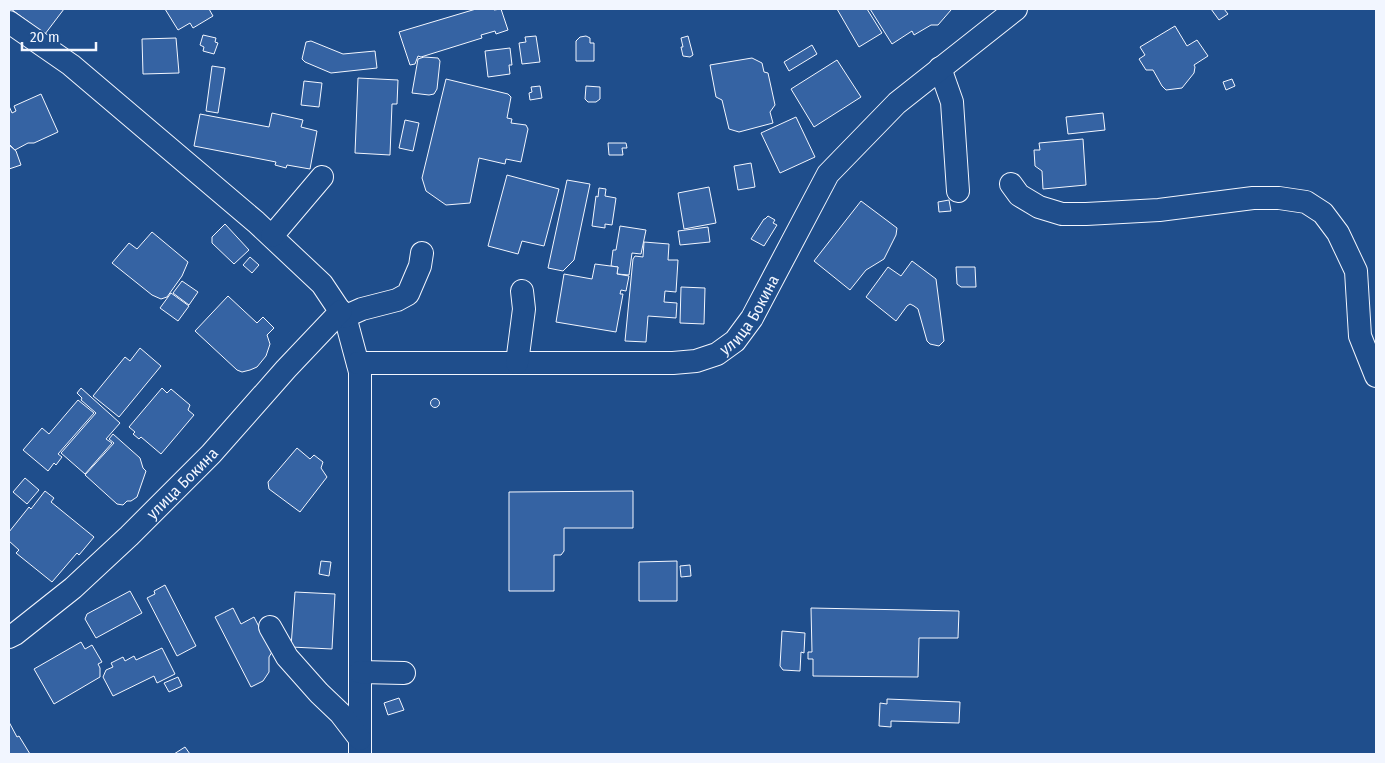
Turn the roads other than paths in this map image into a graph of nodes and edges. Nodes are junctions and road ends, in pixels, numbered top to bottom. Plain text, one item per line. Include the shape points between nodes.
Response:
1 (1016, 9) edge
2 (9, 22) edge
3 (940, 68) junction
4 (322, 177) dead end
5 (1011, 184) dead end
6 (958, 191) dead end
7 (272, 236) junction
8 (422, 253) dead end
9 (522, 291) dead end
10 (343, 314) junction
11 (358, 363) junction
12 (517, 363) junction
13 (1376, 376) edge
14 (270, 627) dead end
15 (9, 637) edge
16 (360, 672) junction
17 (404, 673) dead end
18 (360, 747) edge

1 - 3 street, улица Бокина
2 - 7 street via 71,65
3 - 6 street via 952,102
3 - 12 street, улица Бокина via 896,103 828,174 752,318 735,341 717,354 696,361 673,363
4 - 7 street
5 - 13 street via 1019,195 1039,208 1062,214 1159,210 1253,198 1306,202 1323,213 1338,232 1356,271 1360,336
7 - 10 street via 322,284
8 - 10 street via 408,294
9 - 12 street via 524,309
10 - 11 street
10 - 15 street, улица Бокина via 286,369 211,454 136,529 74,588
11 - 12 street, улица Бокина
11 - 16 street
14 - 18 street via 287,657 340,713
16 - 17 street
16 - 18 street

